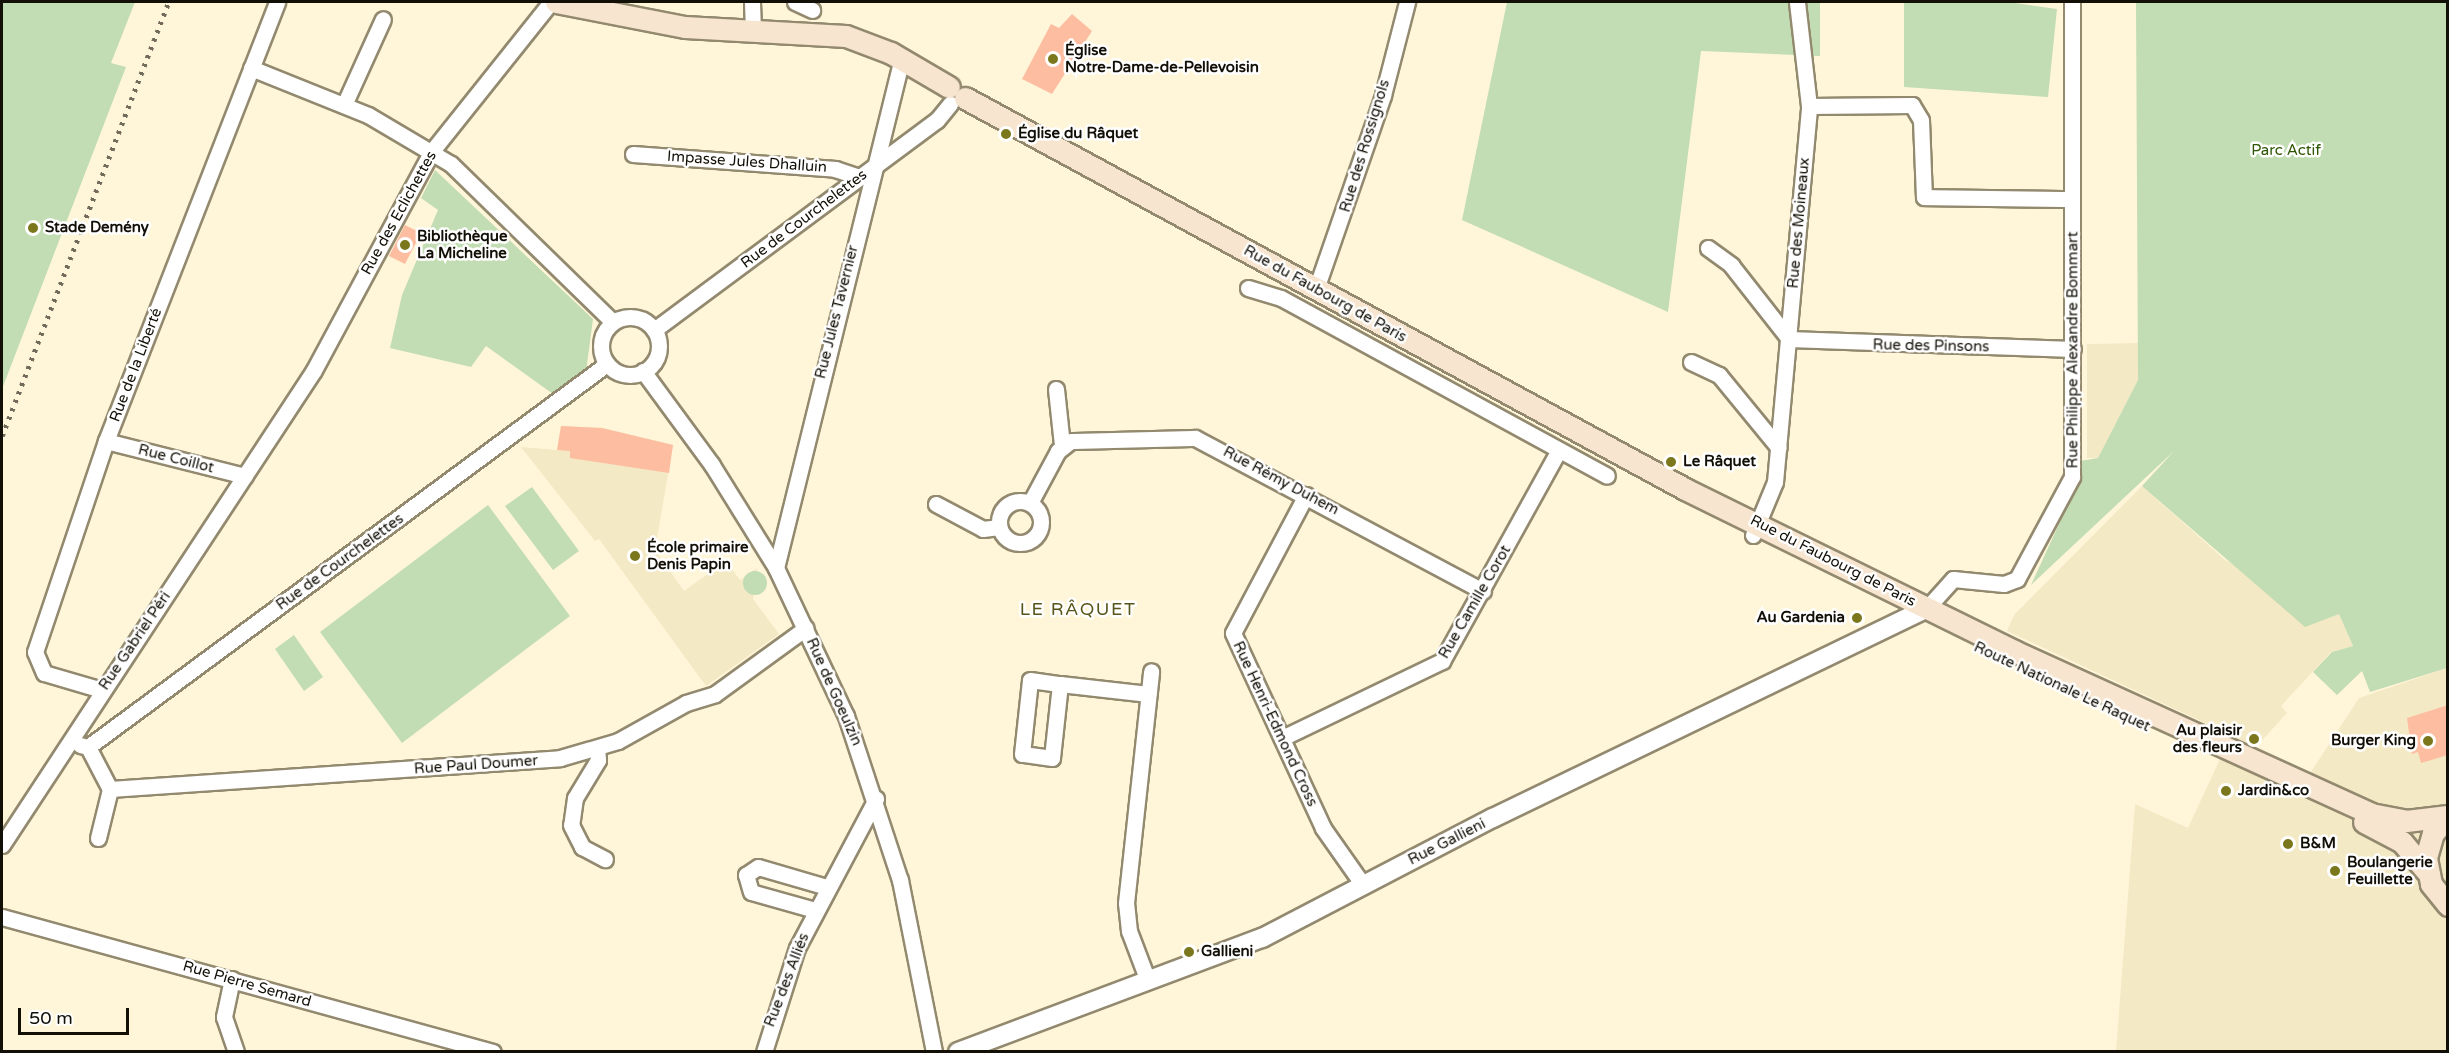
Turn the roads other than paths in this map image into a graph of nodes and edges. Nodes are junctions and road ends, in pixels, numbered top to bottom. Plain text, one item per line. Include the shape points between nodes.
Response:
1 (278, 2) edge
2 (752, 2) edge
3 (795, 2) edge
4 (1407, 2) edge
5 (1797, 2) edge
6 (2072, 2) edge
7 (569, 3) edge
8 (812, 10) dead end
9 (383, 19) dead end
10 (753, 31) junction
11 (902, 58) junction
12 (250, 68) junction
13 (955, 96) junction
14 (345, 105) junction
15 (1809, 106) junction
16 (432, 151) junction
17 (633, 153) dead end
18 (874, 167) junction
19 (860, 177) junction
20 (2072, 199) junction
21 (1708, 248) dead end
22 (1248, 288) dead end
23 (1316, 289) junction
24 (613, 322) junction
25 (654, 330) junction
26 (1789, 339) junction
27 (2073, 349) junction
28 (1691, 362) dead end
29 (607, 364) junction
30 (643, 371) junction
31 (1056, 389) dead end
32 (270, 439) joint
33 (106, 441) junction
34 (1062, 445) junction
35 (1779, 448) junction
36 (1559, 450) junction
37 (245, 476) junction
38 (1607, 476) dead end
39 (1306, 495) junction
40 (1030, 503) junction
41 (936, 504) dead end
42 (999, 527) junction
43 (1756, 529) junction
44 (776, 568) junction
45 (1483, 591) junction
46 (1920, 615) junction
47 (806, 628) junction
48 (1980, 634) joint
49 (1151, 671) dead end
50 (1060, 684) junction
51 (102, 690) junction
52 (1148, 694) junction
53 (1282, 738) junction
54 (68, 742) junction
55 (88, 747) junction
56 (597, 748) junction
57 (110, 789) junction
58 (876, 799) junction
59 (2448, 817) edge
60 (98, 838) dead end
61 (2, 845) edge
62 (604, 859) dead end
63 (2426, 871) junction
64 (1363, 885) junction
65 (827, 887) junction
66 (2448, 905) edge
67 (815, 910) junction
68 (2, 917) edge
69 (232, 980) junction
70 (1148, 981) junction
71 (236, 1052) edge
72 (493, 1052) edge
73 (764, 1052) edge
74 (934, 1052) edge
75 (958, 1052) edge

1 - 12 street, Rue de la Liberté
2 - 10 street
3 - 8 street
4 - 23 street, Rue des Rossignols via 1383,94
5 - 15 street, Rue des Moineaux
6 - 20 street, Rue Philippe Alexandre Bommart
7 - 10 main road, Rue du Faubourg de Paris via 671,25
7 - 16 street, Rue des Eclichettes
9 - 14 street
10 - 11 main road, Rue du Faubourg de Paris via 837,34
11 - 13 main road, Rue du Faubourg de Paris
11 - 18 street, Rue Jules Tavernier
12 - 14 street
12 - 33 street, Rue de la Liberté
13 - 18 street, Rue de Courchelettes via 940,118
13 - 23 main road, Rue du Faubourg de Paris
14 - 16 street
15 - 20 street via 1899,101 1920,113 1924,197
15 - 26 street, Rue des Moineaux
16 - 24 street
16 - 32 street, Rue des Eclichettes via 323,356
17 - 19 street, Impasse Jules Dhalluin via 835,169
18 - 19 street, Rue de Courchelettes
18 - 44 street, Rue Jules Tavernier
19 - 25 street, Rue de Courchelettes
20 - 27 street, Rue Philippe Alexandre Bommart
21 - 26 street via 1731,265
22 - 36 street, Rue du Faubourg de Paris via 1281,298
23 - 43 main road, Rue du Faubourg de Paris
24 - 25 street via 636,318
24 - 29 street via 601,342
25 - 30 street via 657,353
26 - 27 street, Rue des Pinsons
26 - 35 street, Rue des Moineaux
27 - 46 street, Rue Philippe Alexandre Bommart via 2073,472 2065,497 2017,579 2004,584 1953,579
28 - 35 street via 1719,375
29 - 30 street via 624,374
29 - 55 street, Rue de Courchelettes
30 - 44 street, Rue de Goeulzin via 712,465
31 - 34 street
32 - 37 street, Rue Gabriel Péri
33 - 37 street, Rue Coillot
33 - 51 street, Rue de la Liberté via 34,657 44,673
34 - 39 street, Rue Rémy Duhem via 1077,440 1195,438
34 - 40 street
35 - 43 street, Rue des Moineaux via 1772,495
36 - 38 street, Rue du Faubourg de Paris
36 - 45 street, Rue Camille Corot
37 - 51 street, Rue Gabriel Péri
39 - 45 street, Rue Rémy Duhem
39 - 53 street, Rue Henri-Edmond Cross via 1233,629
40 - 42 street via 1006,505
40 - 42 street via 1041,520 1033,539 1013,542
41 - 42 street via 983,529
43 - 46 main road, Rue du Faubourg de Paris
44 - 47 street, Rue de Goeulzin
45 - 53 street, Rue Camille Corot via 1439,664
46 - 48 main road, Rue du Faubourg de Paris
46 - 63 main road, Route Nationale Le Raquet via 2122,717 2378,828 2409,849
46 - 64 street, Rue Gallieni
47 - 56 street, Rue Paul Doumer via 715,694
47 - 58 street, Rue de Goeulzin
48 - 59 main road, Route Nationale Le Raquet via 2371,814 2406,821
49 - 52 street
50 - 50 street via 1030,680 1022,754 1052,758
50 - 52 street
51 - 54 street, Rue Gabriel Péri
52 - 70 street via 1126,903 1129,931
53 - 64 street, Rue Henri-Edmond Cross via 1323,828
54 - 55 street
54 - 61 street, Rue Gabriel Péri
55 - 57 street
56 - 57 street, Rue Paul Doumer via 546,760
56 - 62 street via 598,760 575,798 571,825 582,847
57 - 60 street
58 - 65 street, Rue des Alliés
58 - 74 street, Rue de Goeulzin via 907,909
59 - 63 main road via 2430,839
63 - 66 main road, Route Nationale Le Raquet
64 - 70 street, Rue Gallieni via 1262,938
65 - 67 street, Rue des Alliés
65 - 67 street via 758,867 746,875 751,892
67 - 73 street, Rue des Alliés via 776,1000
68 - 69 street, Rue Pierre Semard
69 - 71 street via 224,1017
69 - 72 street, Rue Pierre Semard
70 - 75 street, Rue Gallieni

